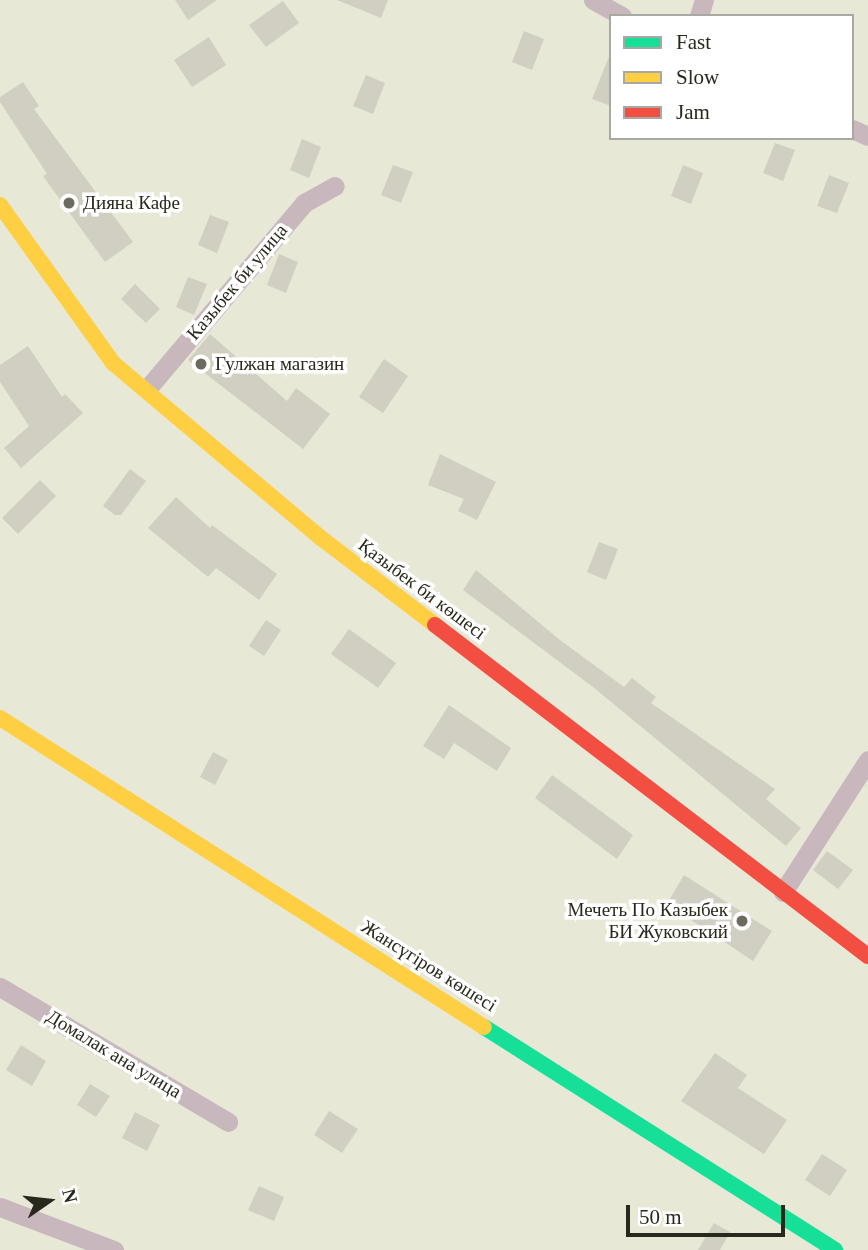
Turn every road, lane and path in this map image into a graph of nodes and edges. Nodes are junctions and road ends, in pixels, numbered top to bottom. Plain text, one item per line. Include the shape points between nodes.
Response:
1 (593, 0) edge
2 (618, 14) edge
3 (335, 186) dead end
4 (0, 205) edge
5 (147, 389) junction
6 (0, 718) edge
7 (868, 760) edge
8 (783, 892) junction
9 (868, 956) edge
10 (0, 987) edge
11 (228, 1122) dead end
12 (0, 1207) edge
13 (114, 1250) edge
14 (835, 1250) edge

1 - 2 street
3 - 5 street, Казыбек би улица via 304,203
4 - 5 main road, Қазыбек би көшесі via 113,363
5 - 8 main road, Қазыбек би көшесі via 321,538
6 - 14 main road, Жансүгіров көшесі
7 - 8 street
8 - 9 main road, Қазыбек би көшесі
10 - 11 street, Домалак ана улица
12 - 13 street

